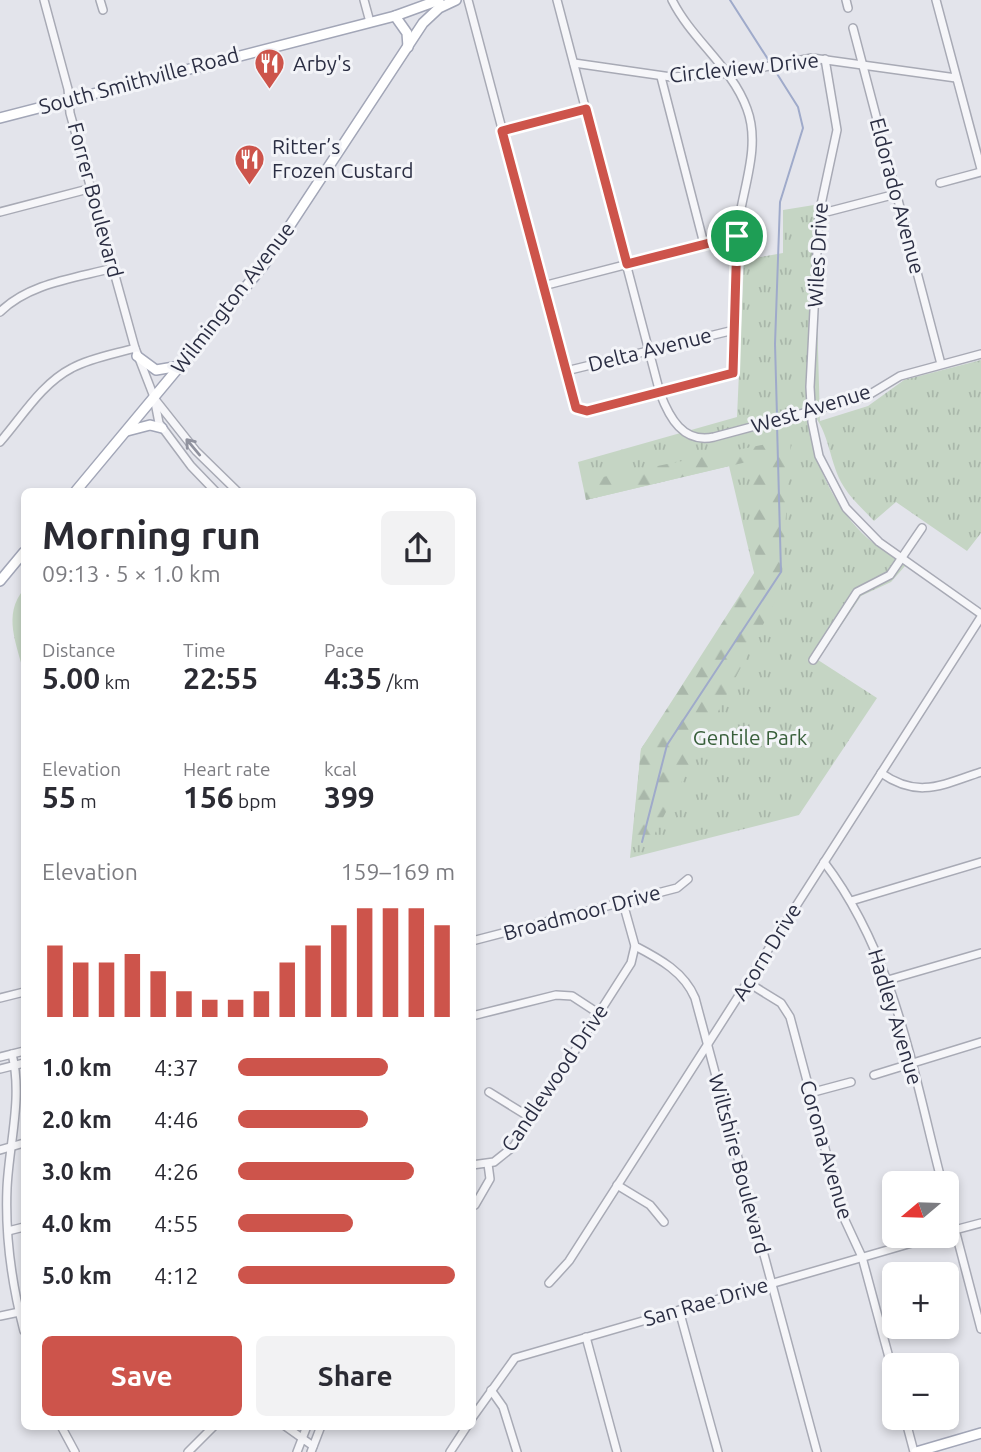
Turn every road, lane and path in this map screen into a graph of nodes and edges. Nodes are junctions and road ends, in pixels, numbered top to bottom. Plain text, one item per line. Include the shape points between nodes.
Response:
1 (44, 0) edge
2 (100, 0) edge
3 (364, 0) edge
4 (439, 0) edge
5 (456, 0) edge
6 (468, 0) edge
7 (557, 0) edge
8 (672, 0) edge
9 (936, 0) edge
10 (103, 10) dead end
11 (395, 16) junction
12 (370, 22) junction
13 (853, 28) dead end
14 (408, 47) junction
15 (825, 59) junction
16 (574, 63) junction
17 (863, 64) junction
18 (727, 73) junction
19 (661, 77) junction
20 (956, 78) junction
21 (69, 100) junction
22 (586, 109) junction
23 (0, 118) edge
24 (502, 131) junction
25 (981, 170) edge
26 (940, 183) dead end
27 (92, 187) junction
28 (896, 194) junction
29 (0, 212) edge
30 (818, 214) junction
31 (737, 236) junction
32 (704, 244) junction
33 (627, 264) junction
34 (113, 268) junction
35 (543, 286) junction
36 (0, 312) edge
37 (734, 330) junction
38 (648, 349) junction
39 (136, 352) junction
40 (981, 354) edge
41 (941, 364) junction
42 (181, 365) junction
43 (566, 370) junction
44 (660, 393) junction
45 (154, 397) junction
46 (810, 411) junction
47 (162, 428) junction
48 (126, 432) junction
49 (0, 442) edge
50 (78, 488) edge
51 (212, 488) edge
52 (234, 488) edge
53 (922, 528) dead end
54 (21, 556) edge
55 (901, 558) junction
56 (0, 581) edge
57 (981, 615) edge
58 (813, 660) dead end
59 (981, 772) edge
60 (881, 773) junction
61 (824, 862) junction
62 (981, 862) edge
63 (688, 879) dead end
64 (851, 901) junction
65 (623, 903) junction
66 (476, 941) edge
67 (635, 946) junction
68 (981, 953) edge
69 (888, 980) junction
70 (747, 982) junction
71 (21, 993) edge
72 (0, 998) edge
73 (598, 1013) junction
74 (476, 1015) edge
75 (981, 1042) edge
76 (707, 1046) junction
77 (21, 1052) edge
78 (12, 1054) junction
79 (0, 1057) edge
80 (21, 1064) edge
81 (912, 1064) junction
82 (15, 1065) junction
83 (0, 1069) edge
84 (874, 1075) dead end
85 (851, 1082) dead end
86 (489, 1092) dead end
87 (810, 1093) junction
88 (531, 1118) junction
89 (21, 1144) edge
90 (10, 1147) junction
91 (0, 1150) edge
92 (488, 1164) junction
93 (476, 1165) edge
94 (939, 1171) edge
95 (617, 1185) junction
96 (476, 1203) edge
97 (664, 1222) dead end
98 (981, 1223) edge
99 (21, 1228) edge
100 (959, 1229) edge
101 (8, 1231) junction
102 (894, 1248) edge
103 (956, 1248) edge
104 (862, 1257) junction
105 (549, 1283) dead end
106 (771, 1283) junction
107 (21, 1305) edge
108 (680, 1310) junction
109 (21, 1311) edge
110 (0, 1316) edge
111 (981, 1329) edge
112 (586, 1337) junction
113 (888, 1353) edge
114 (491, 1390) junction
115 (476, 1412) edge
116 (63, 1430) edge
117 (210, 1430) edge
118 (292, 1430) edge
119 (306, 1430) edge
120 (319, 1430) edge
121 (465, 1430) edge
122 (909, 1430) edge
123 (981, 1433) edge
124 (303, 1437) junction
125 (312, 1449) edge
126 (452, 1451) edge
127 (75, 1452) edge
128 (188, 1452) edge
129 (297, 1452) edge
130 (517, 1452) edge
131 (617, 1452) edge
132 (718, 1452) edge
133 (817, 1452) edge
134 (915, 1452) edge

1 - 21 street, Forrer Boulevard
2 - 10 street
3 - 12 street
4 - 11 main road, South Smithville Road
5 - 14 main road, Wilmington Avenue via 431,15
6 - 24 street
7 - 16 street, West Avenue
8 - 18 street
9 - 20 street
11 - 12 main road, South Smithville Road
11 - 14 main road via 407,33
12 - 21 main road, South Smithville Road
13 - 17 street, Eldorado Avenue
14 - 42 main road, Wilmington Avenue via 270,256
15 - 17 street, Circleview Drive
15 - 18 street, Circleview Drive
15 - 30 street, Wiles Drive via 837,131
16 - 19 street, Circleview Drive
16 - 22 street, West Avenue
17 - 20 street, Circleview Drive
17 - 28 street, Eldorado Avenue
18 - 19 street, Circleview Drive
18 - 31 street via 747,108 752,131
19 - 32 street
20 - 25 street
21 - 23 main road, South Smithville Road
21 - 27 street, Forrer Boulevard
22 - 24 street
22 - 33 street, West Avenue
24 - 35 street
25 - 26 street
27 - 29 street
27 - 34 street, Forrer Boulevard
28 - 30 street
28 - 41 street, Eldorado Avenue
30 - 46 street, Wiles Drive
31 - 32 street
31 - 37 street
32 - 33 street
33 - 35 street
33 - 38 street, West Avenue
34 - 36 street via 42,287
34 - 39 street, Forrer Boulevard
35 - 43 street
37 - 38 street, Delta Avenue
37 - 44 street via 733,373
38 - 43 street, Delta Avenue
38 - 44 street, West Avenue
39 - 42 main road via 156,370
39 - 45 street, Forrer Boulevard
39 - 49 street via 79,364 62,374
40 - 41 street, West Avenue
41 - 46 street, West Avenue via 900,376 867,396
42 - 45 main road, Wilmington Avenue
43 - 44 street via 579,410
44 - 46 street, West Avenue via 671,421 685,433 707,439
45 - 47 street, Forrer Boulevard
45 - 48 main road, Wilmington Avenue
52 -> 45 street, Forrer Boulevard
46 - 55 street, Wiles Drive via 820,456 835,489 857,520
47 - 48 main road via 143,425
47 - 51 street, Forrer Boulevard
48 - 50 main road, Wilmington Avenue
53 - 55 street
54 - 56 main road
55 - 57 street, Wiles Drive
55 - 58 street via 882,581 857,592
57 - 60 street, Acorn Drive
59 - 60 street via 918,789
60 - 61 street, Acorn Drive
61 - 64 street, Hadley Avenue
61 - 70 street, Acorn Drive
62 - 64 street
63 - 65 street, Broadmoor Drive via 677,888
64 - 69 street, Hadley Avenue
65 - 66 street, Broadmoor Drive
65 - 67 street
67 - 73 street, Candlewood Drive via 633,961
67 - 76 street, Wiltshire Boulevard via 686,981
68 - 69 street
69 - 81 street, Hadley Avenue
70 - 76 street, Acorn Drive
70 - 87 street, Corona Avenue via 786,1010
71 - 72 street
73 - 74 street via 572,996 556,995
73 - 88 street, Candlewood Drive
75 - 81 street
76 - 95 street, Acorn Drive
76 - 106 street, Wiltshire Boulevard
77 - 78 street
78 - 79 street
78 - 82 street
80 - 82 street
81 - 84 street
81 - 94 street, Hadley Avenue
82 - 83 street
82 - 90 street
85 - 87 street
86 - 88 street
87 - 104 street, Corona Avenue via 843,1216
88 - 92 street, Candlewood Drive via 507,1153
89 - 90 street
90 - 91 street
90 - 101 street
92 - 93 street
92 - 96 street, Candlewood Drive via 490,1179
95 - 97 street via 650,1205
95 - 105 street, Acorn Drive via 569,1261
98 - 100 street
99 - 101 street
101 - 107 street
102 - 104 street, San Rae Drive
103 - 111 street
104 - 106 street, San Rae Drive
104 - 113 street, Corona Avenue
106 - 108 street, San Rae Drive
106 - 133 street, Wiltshire Boulevard
108 - 112 street, San Rae Drive
108 - 132 street
109 - 110 street
112 - 114 street, San Rae Drive via 514,1357
112 - 131 street
114 - 115 street
114 - 130 street via 503,1407
116 - 127 street
117 - 128 street
118 - 124 street
119 - 124 street
120 - 125 street
121 - 126 street
122 - 134 street
123 - 134 main road
124 - 125 street
124 - 129 street

